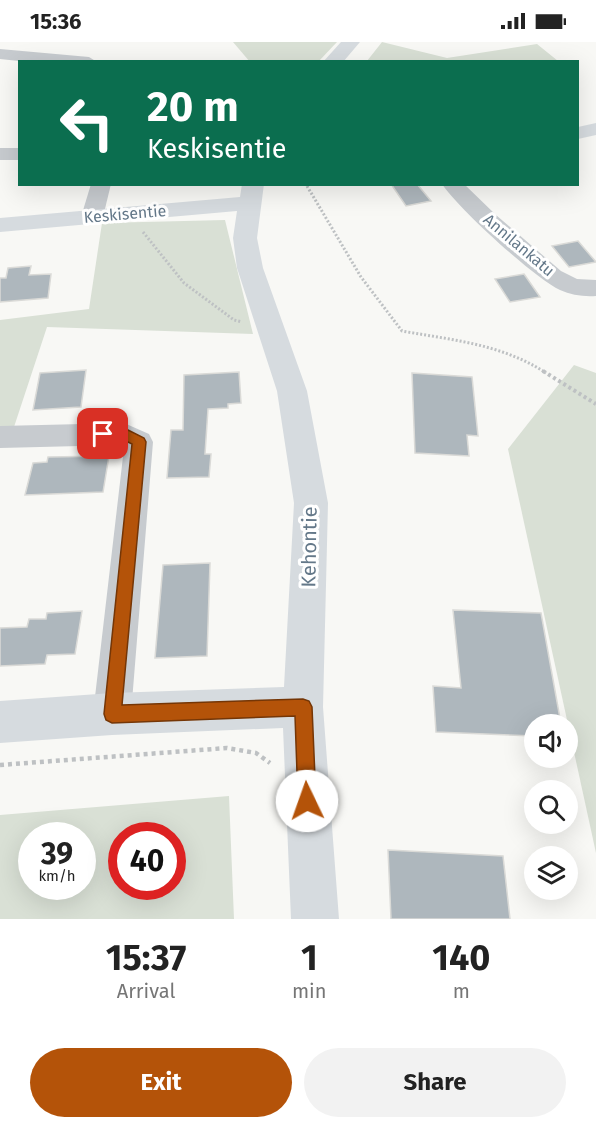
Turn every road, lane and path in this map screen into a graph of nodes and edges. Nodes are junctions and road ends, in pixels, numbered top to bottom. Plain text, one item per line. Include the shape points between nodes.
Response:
1 (351, 42) edge
2 (0, 54) edge
3 (66, 60) edge
4 (334, 60) edge
5 (596, 129) edge
6 (579, 133) edge
7 (0, 154) edge
8 (18, 154) edge
9 (100, 186) edge
10 (307, 186) edge
11 (454, 186) edge
12 (251, 194) edge
13 (131, 214) junction
14 (92, 217) junction
15 (0, 225) edge
16 (596, 288) edge
17 (271, 331) junction
18 (596, 404) edge
19 (0, 437) edge
20 (303, 707) junction
21 (112, 714) junction
22 (0, 722) edge
23 (0, 765) edge
24 (306, 777) junction
25 (315, 919) edge

1 - 4 street
2 - 3 street
5 - 6 street
7 - 8 street
9 - 14 street
10 - 18 path via 361,277 402,331 493,347 526,360
11 - 16 street, Annilankatu via 554,276 570,285
12 - 13 street, Keskisentie
12 - 17 street, Kehontie via 245,238 250,268
13 - 14 street, Keskisentie
13 - 17 path via 184,283 234,320
14 - 15 street, Keskisentie
17 - 20 street, Kehontie via 292,391 311,503
19 - 21 street via 124,434 139,442
20 - 21 street
20 - 24 street, Kehontie
21 - 22 street
23 - 24 path via 227,748 249,749 265,756 280,774
24 - 25 street, Kehontie

